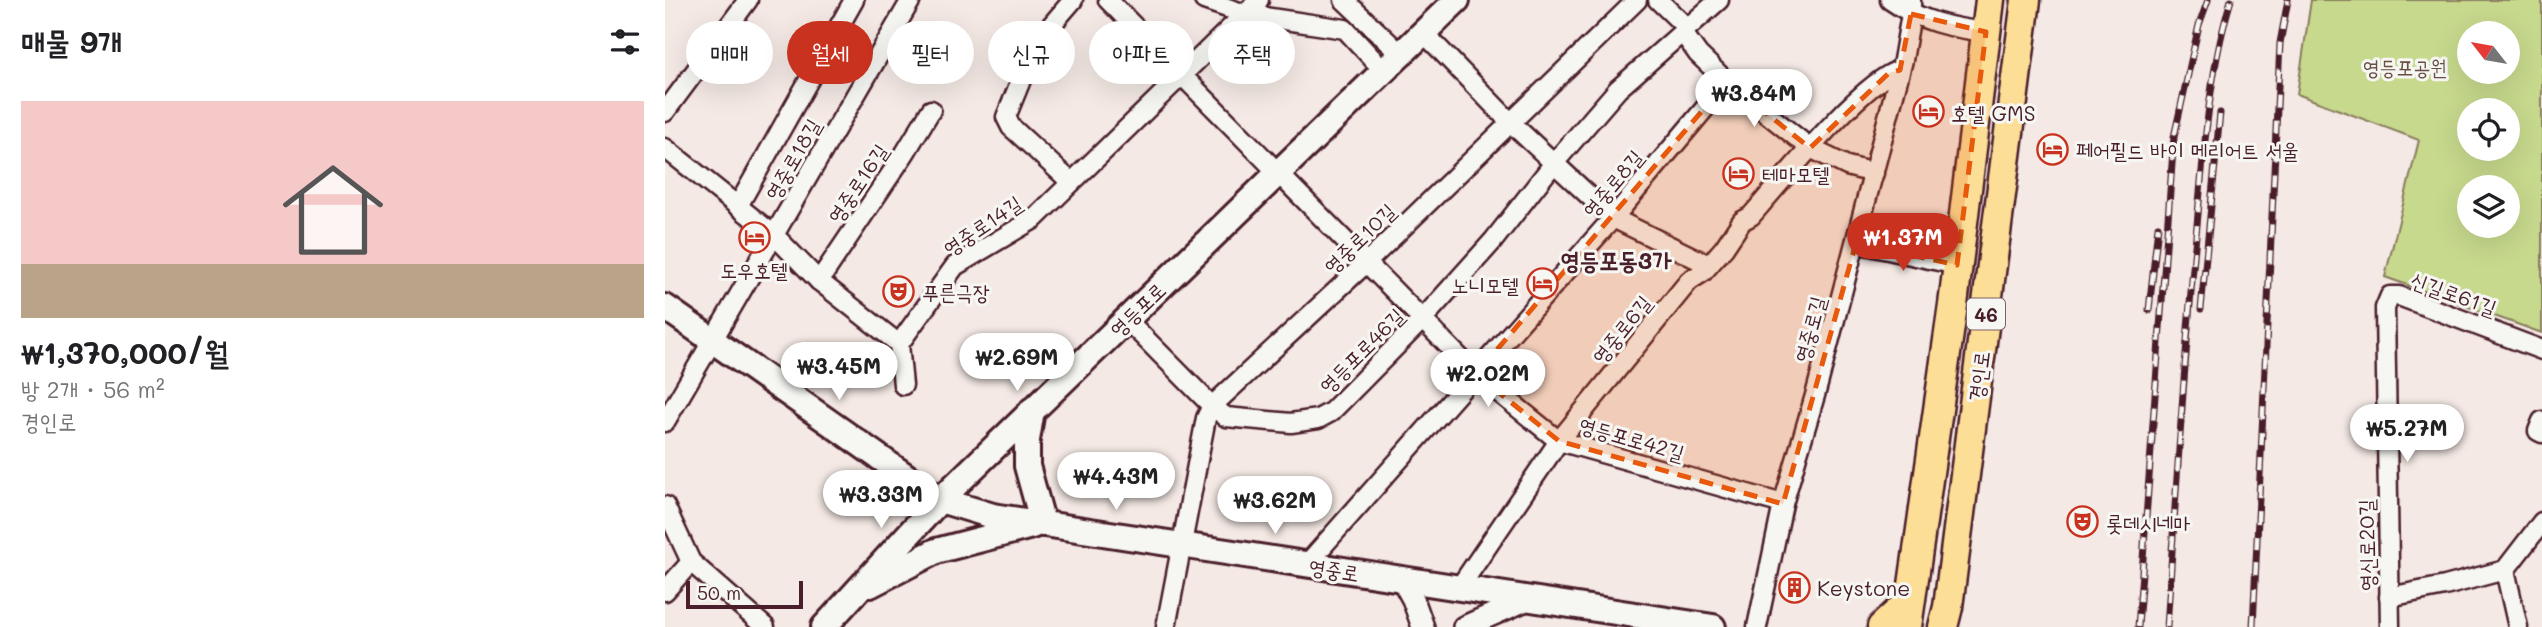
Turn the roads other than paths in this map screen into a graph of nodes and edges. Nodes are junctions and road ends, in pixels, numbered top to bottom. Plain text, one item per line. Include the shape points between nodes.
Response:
1 (748, 0) edge
2 (854, 0) edge
3 (911, 0) edge
4 (1073, 0) edge
5 (1108, 0) edge
6 (1203, 0) edge
7 (1259, 0) edge
8 (1344, 0) edge
9 (1457, 0) edge
10 (1637, 0) edge
11 (1658, 0) edge
12 (1719, 0) edge
13 (1890, 0) edge
14 (1990, 0) edge
15 (2026, 0) edge
16 (1911, 7) edge
17 (1245, 14) junction
18 (1129, 21) edge
19 (1685, 31) junction
20 (1986, 32) junction
21 (1423, 33) junction
22 (1393, 62) junction
23 (1194, 63) edge
24 (1900, 70) junction
25 (1727, 82) junction
26 (1173, 84) edge
27 (1191, 84) edge
28 (931, 110) dead end
29 (665, 112) edge
30 (1511, 123) junction
31 (665, 148) edge
32 (1811, 148) junction
33 (1554, 163) junction
34 (1278, 173) junction
35 (1874, 173) junction
36 (1071, 182) junction
37 (738, 206) junction
38 (1613, 218) junction
39 (774, 235) junction
40 (1856, 243) junction
41 (1365, 264) junction
42 (1709, 265) junction
43 (1957, 265) junction
44 (819, 281) junction
45 (2390, 296) joint
46 (665, 307) edge
47 (1126, 320) junction
48 (1422, 321) junction
49 (713, 341) junction
50 (899, 344) junction
51 (2542, 350) edge
52 (1476, 374) junction
53 (902, 385) dead end
54 (1212, 406) junction
55 (1032, 410) junction
56 (2542, 421) edge
57 (665, 422) edge
58 (2542, 433) edge
59 (1559, 441) junction
60 (940, 499) junction
61 (1783, 504) junction
62 (665, 506) edge
63 (2542, 523) edge
64 (1043, 524) junction
65 (1182, 545) junction
66 (691, 562) junction
67 (1307, 565) junction
68 (2505, 570) junction
69 (1402, 579) junction
70 (1459, 588) junction
71 (665, 591) edge
72 (857, 592) junction
73 (2389, 597) junction
74 (1528, 599) junction
75 (1908, 614) edge
76 (765, 627) edge
77 (824, 627) edge
78 (1166, 627) edge
79 (1423, 627) edge
80 (1464, 627) edge
81 (1713, 627) edge
82 (1757, 627) edge
83 (1882, 627) edge
84 (1943, 627) edge
85 (2390, 627) edge
86 (2518, 627) edge

1 - 29 street
2 - 37 street
3 - 39 street, 영중로18길
4 - 36 street via 1037,43 1006,117 1010,127
5 - 18 street, 영등포로42길
6 - 17 street
7 - 17 street, 영중로14길
8 - 22 street
9 - 21 main road, 영등포로
10 - 30 street, 영중로10길
11 - 19 street
12 - 19 street, 영등포로46길
13 - 16 street
14 - 20 main road, 경인로 / 46
15 - 84 main road, 경인로 / 46
16 - 20 street via 1941,24
16 - 24 street, 영중로길
17 - 22 street via 1345,29
17 - 23 street, 영중로14길
19 - 25 street via 1698,54
19 - 33 street, 영등포로46길 via 1618,89
20 - 43 main road, 경인로 / 46
21 - 22 main road, 영등포로
21 - 30 street
22 - 34 main road, 영등포로
24 - 32 street, 영중로6길 via 1889,73
24 - 35 street, 영중로길
25 - 32 street
25 - 38 street, 영중로8길
26 - 36 street, 영중로14길
27 - 34 street, 영등포로42길
28 - 44 street, 영중로16길
30 - 33 street
30 - 41 street, 영중로10길
31 - 37 street
32 - 35 street
32 - 42 street, 영중로6길 via 1742,221
33 - 38 street
33 - 48 street, 영등포로46길
34 - 41 street, 영등포로42길
34 - 47 main road, 영등포로
35 - 40 street, 영중로길
36 - 50 street, 영중로14길 via 1034,219 955,266
37 - 39 street
38 - 42 street
38 - 52 street, 영중로8길
39 - 44 street
39 - 49 street, 영중로18길
40 - 43 street
40 - 61 street, 영중로길
41 - 48 street, 영등포로42길
41 - 54 street, 영중로10길
42 - 59 street, 영중로6길 via 1689,281
43 - 75 main road, 경인로 / 46
44 - 50 street
45 - 51 street, 신길로61길
45 - 73 street, 영신로20길 via 2385,308
46 - 49 main road, 영중로
47 - 54 street, 영등포로46길
47 - 55 main road, 영등포로
48 - 52 street, 영등포로42길
48 - 54 street, 영등포로46길 via 1331,412 1318,419 1291,423 1226,417
49 - 57 street
49 - 60 main road, 영중로
50 - 53 street
52 - 59 street, 영등포로42길
52 - 67 street, 영중로8길
54 - 65 street
55 - 60 main road, 영등포로
55 - 64 main road via 1027,466
56 - 58 street via 2538,431
59 - 61 street, 영등포로42길
59 - 70 street, 영중로6길
60 - 64 main road, 영중로 via 993,516
60 - 72 main road, 영등포로
61 - 82 street, 영중로길
62 - 66 street
63 - 68 street
64 - 65 main road, 영중로
64 - 72 main road via 936,551
65 - 67 main road, 영중로
65 - 78 street
66 - 71 street
66 - 76 street
67 - 69 main road, 영중로
68 - 73 street
68 - 86 street
69 - 70 main road, 영중로
69 - 79 street
70 - 74 main road, 영중로
72 - 77 main road, 영등포로
73 - 85 street, 영신로20길
74 - 80 street
74 - 81 main road, 영중로
75 - 83 main road

